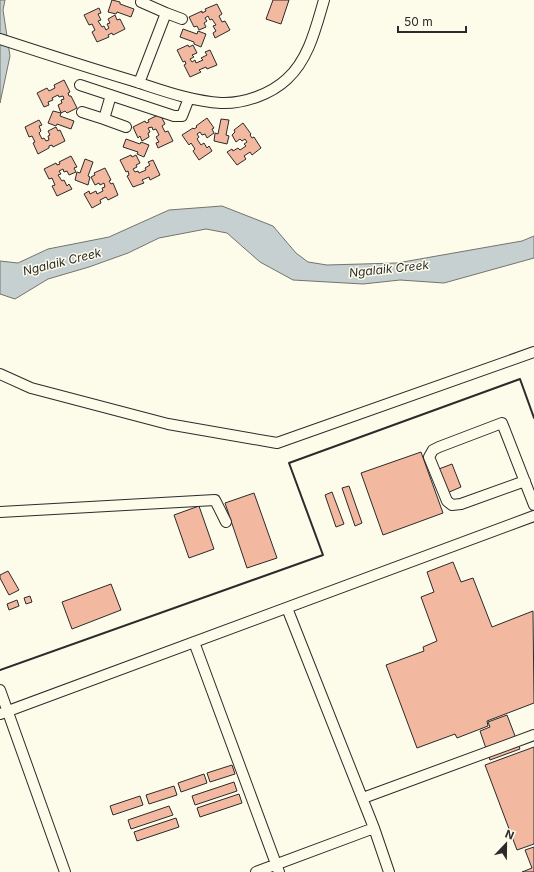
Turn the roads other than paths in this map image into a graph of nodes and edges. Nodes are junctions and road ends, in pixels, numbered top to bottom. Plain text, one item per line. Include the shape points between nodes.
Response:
1 (324, 0) edge
2 (141, 2) dead end
3 (166, 13) junction
4 (182, 19) dead end
5 (0, 39) edge
6 (138, 83) junction
7 (80, 85) dead end
8 (111, 95) junction
9 (190, 98) junction
10 (82, 112) dead end
11 (104, 119) junction
12 (126, 127) dead end
13 (534, 352) edge
14 (0, 374) edge
15 (525, 481) junction
16 (534, 505) edge
17 (0, 512) edge
18 (534, 516) edge
19 (226, 522) dead end
20 (287, 608) junction
21 (194, 642) junction
22 (0, 690) edge
23 (4, 712) edge
24 (534, 735) edge
25 (363, 798) junction
26 (374, 828) junction
27 (277, 868) edge
28 (65, 872) edge
29 (256, 872) edge
30 (389, 872) edge

1 - 9 street via 311,42 300,64 274,90 253,98 222,103
2 - 3 street
3 - 4 street
3 - 6 street
5 - 6 street
6 - 9 street
7 - 8 street
8 - 9 street via 180,117
8 - 11 street
10 - 11 street
11 - 12 street
13 - 14 street via 277,443 168,424 31,388
15 - 15 street via 452,505 447,501 429,457 439,446 502,423
15 - 16 street
17 - 19 street via 215,500
18 - 20 street
20 - 21 street
20 - 25 street
21 - 23 street
21 - 27 street
22 - 23 street
23 - 28 street
24 - 25 street
25 - 26 street
26 - 27 street
26 - 30 street
27 - 29 street

